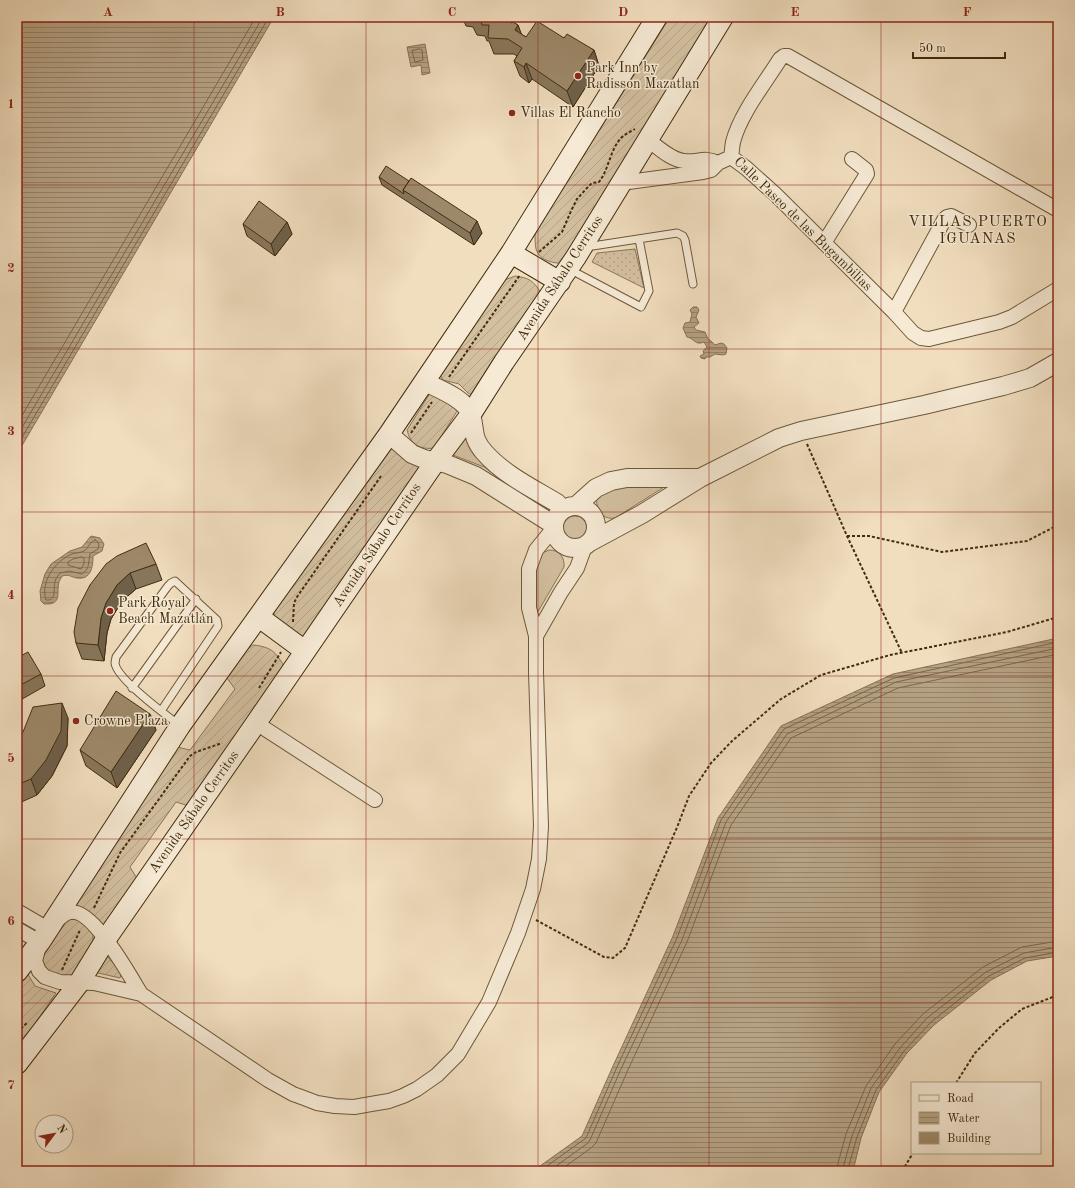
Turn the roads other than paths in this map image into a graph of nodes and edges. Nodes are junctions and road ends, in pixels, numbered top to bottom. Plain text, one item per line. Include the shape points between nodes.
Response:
1 (657, 17) edge
2 (723, 17) edge
3 (642, 135) junction
4 (852, 159) dead end
5 (725, 160) junction
6 (684, 161) junction
7 (683, 176) junction
8 (621, 183) junction
9 (1058, 210) edge
10 (969, 225) dead end
11 (639, 239) junction
12 (824, 243) junction
13 (582, 247) junction
14 (511, 253) junction
15 (564, 275) junction
16 (693, 284) dead end
17 (1058, 289) edge
18 (894, 312) junction
19 (1058, 362) edge
20 (433, 386) junction
21 (471, 414) junction
22 (395, 440) junction
23 (435, 462) junction
24 (700, 478) junction
25 (569, 508) junction
26 (554, 527) junction
27 (588, 544) junction
28 (196, 599) junction
29 (259, 617) junction
30 (536, 636) junction
31 (305, 651) junction
32 (132, 688) junction
33 (161, 711) junction
34 (256, 724) junction
35 (180, 726) junction
36 (375, 800) dead end
37 (17, 911) edge
38 (17, 929) edge
39 (44, 936) junction
40 (106, 939) junction
41 (17, 972) edge
42 (79, 983) junction
43 (141, 994) junction
44 (17, 1064) edge

1 - 14 main road
2 - 3 main road, Avenida Sábalo Cerritos
3 - 6 street, Calle Paseo de las Bugambilias via 674,158
3 - 8 main road, Avenida Sábalo Cerritos
4 - 12 street via 866,170 867,174
5 - 6 street, Calle Paseo de las Bugambilias
5 - 7 street, Calle Paseo de las Bugambilias via 712,170
5 - 9 street, Calle Paseo de las Bugambilias via 745,113 780,58 788,56
5 - 12 street, Calle Paseo de las Bugambilias via 746,168
6 - 7 street
7 - 8 street, Calle Paseo de las Bugambilias
8 - 13 main road, Avenida Sábalo Cerritos
10 - 18 street via 951,216 944,220
11 - 13 lane
11 - 15 lane via 649,291 641,308
11 - 16 lane via 677,233 683,236
12 - 18 street, Calle Paseo de las Bugambilias
13 - 15 main road, Avenida Sábalo Cerritos
14 - 15 main road via 529,264
14 - 20 main road
15 - 21 main road, Avenida Sábalo Cerritos
17 - 18 street, Calle Paseo de las Bugambilias via 1012,317 929,339 913,333
19 - 24 street via 1030,378 1003,386 802,430 779,438
20 - 21 street via 460,401
20 - 22 main road
21 - 23 main road, Avenida Sábalo Cerritos
21 - 25 street via 474,437 488,456 505,471
22 - 23 street via 412,454
22 - 29 main road
23 - 26 street via 476,476
23 - 31 main road, Avenida Sábalo Cerritos
24 - 25 street via 627,478 611,481 596,488
24 - 27 street
25 - 26 street via 558,514
25 - 27 street via 582,507 593,516 596,529
26 - 27 street via 559,541 564,545 571,548
26 - 30 street via 536,550 529,569 529,608
27 - 30 street via 577,568
28 - 32 lane
28 - 32 lane via 175,582 171,583 116,657 116,667
28 - 33 lane via 217,620 218,626
29 - 31 main road
29 - 35 main road
30 - 43 street via 541,826 539,859 533,889 489,1002 458,1054 446,1067 432,1079 389,1101 354,1107 317,1103 293,1094 268,1080
31 - 34 main road, Avenida Sábalo Cerritos
32 - 33 lane
33 - 35 lane
34 - 36 street
34 - 40 main road, Avenida Sábalo Cerritos
35 - 39 main road
37 - 39 street
38 - 39 street
39 - 40 street via 67,913 74,912 87,918
39 - 41 main road
39 - 42 street via 35,961 41,974 57,981
40 - 42 main road, Avenida Sábalo Cerritos
40 - 43 street
42 - 43 street via 94,983
42 - 44 main road, Avenida Sábalo Cerritos

